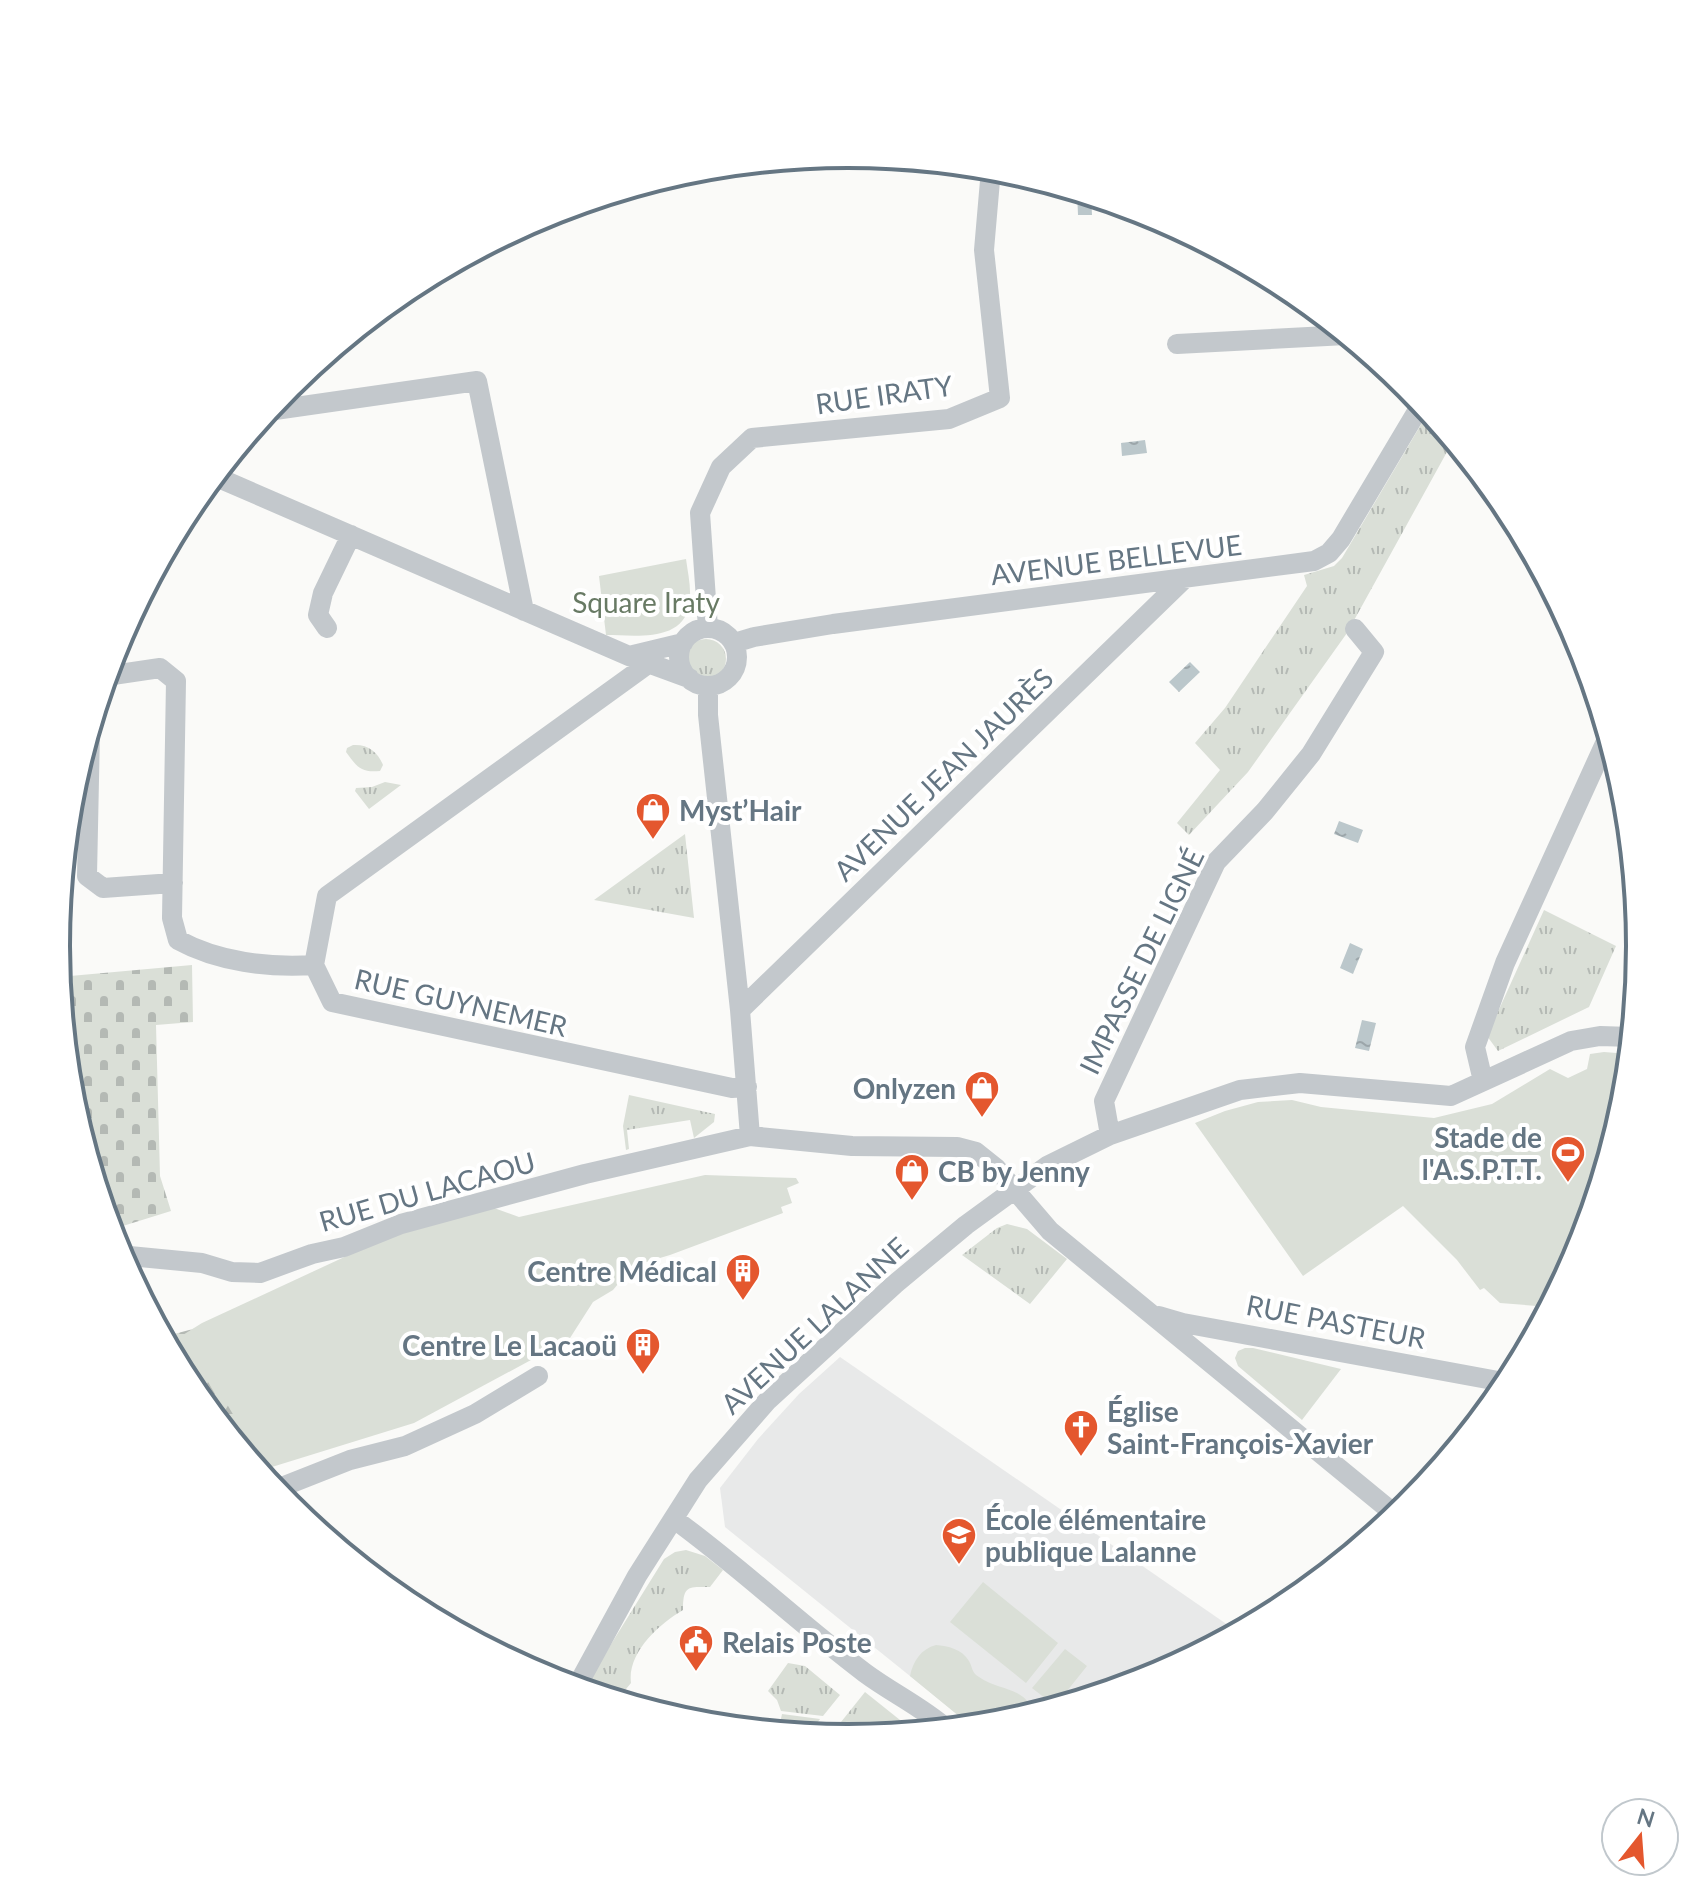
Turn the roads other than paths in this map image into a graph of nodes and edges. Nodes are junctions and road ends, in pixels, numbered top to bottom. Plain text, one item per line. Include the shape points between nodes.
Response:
1 (990, 181) edge
2 (1330, 336) edge
3 (1177, 344) dead end
4 (287, 408) edge
5 (1415, 415) edge
6 (225, 481) edge
7 (351, 535) junction
8 (1185, 578) junction
9 (524, 611) junction
10 (327, 628) dead end
11 (708, 628) junction
12 (1355, 629) dead end
13 (683, 643) junction
14 (734, 643) junction
15 (638, 660) junction
16 (119, 674) edge
17 (699, 682) junction
18 (1601, 753) edge
19 (89, 778) edge
20 (173, 883) junction
21 (314, 965) junction
22 (740, 1010) junction
23 (1620, 1037) edge
24 (1483, 1081) junction
25 (747, 1087) junction
26 (1110, 1135) junction
27 (750, 1136) junction
28 (1014, 1189) junction
29 (135, 1257) edge
30 (1154, 1315) junction
31 (538, 1376) dead end
32 (1494, 1380) edge
33 (287, 1485) edge
34 (1387, 1507) edge
35 (674, 1519) junction
36 (582, 1677) edge
37 (937, 1719) edge

1 - 11 street, RUE IRATY via 984,250 1000,398 949,419 752,438 721,467 700,513
2 - 3 street
4 - 9 street via 477,381
5 - 8 street, AVENUE BELLEVUE via 1329,553 1314,561
6 - 7 street
7 - 9 street
7 - 10 street via 323,593 318,615
8 - 14 street, AVENUE BELLEVUE via 833,624
8 - 22 street, AVENUE JEAN JAURÈS
9 - 15 street
11 - 13 street
11 - 14 street via 723,632
12 - 26 street, IMPASSE DE LIGNÉ via 1374,652 1311,754 1216,862 1104,1101
13 - 15 street
13 - 17 street via 681,666
14 - 17 street via 733,672 726,679
15 - 17 street
15 - 21 street via 327,896
16 - 20 street via 160,668 176,681
17 - 22 street via 708,715
18 - 24 street via 1505,963 1475,1047
19 - 20 street via 87,876 103,888
20 - 21 street via 172,918 178,940 198,951 279,968
21 - 25 street, RUE GUYNEMER via 332,1002
22 - 25 street
23 - 24 street, AVENUE LALANNE via 1571,1041
24 - 26 street, AVENUE LALANNE via 1451,1096 1300,1083 1240,1090
25 - 27 street
26 - 28 street, AVENUE LALANNE
27 - 28 street, RUE DU LACAOU via 852,1146 957,1147 976,1152
27 - 29 street, RUE DU LACAOU via 401,1224 260,1273
28 - 30 street, RUE DU LACAOU via 1050,1231
28 - 35 street, AVENUE LALANNE via 895,1284 768,1400 698,1480
30 - 32 street, RUE PASTEUR
30 - 34 street, RUE DU LACAOU
31 - 33 street via 475,1414 405,1446
35 - 36 street, AVENUE LALANNE
35 - 37 street via 866,1674

